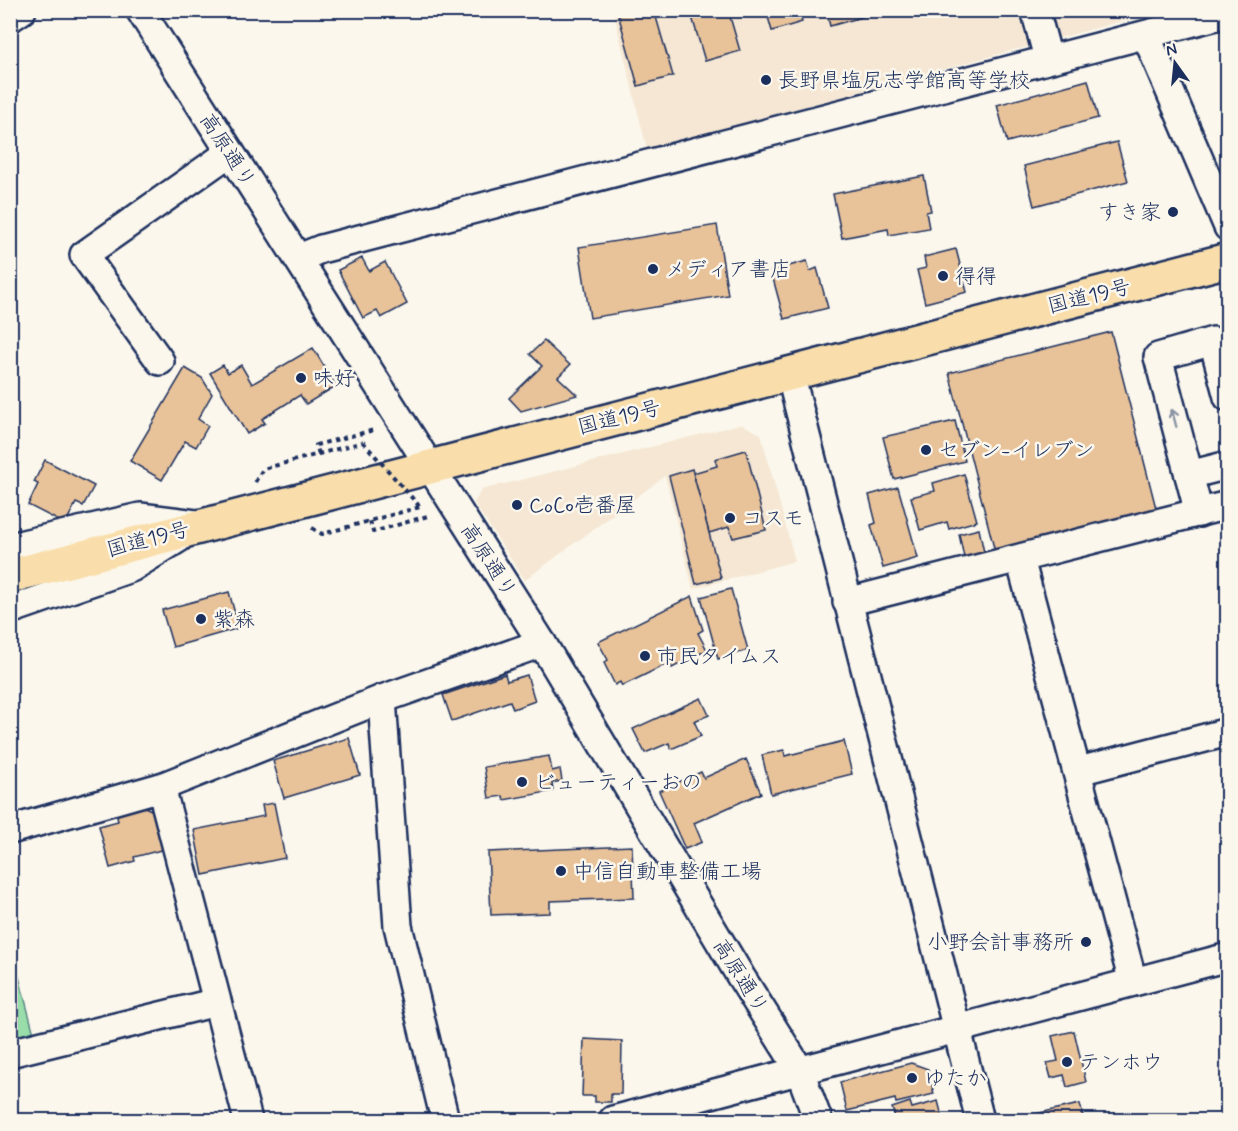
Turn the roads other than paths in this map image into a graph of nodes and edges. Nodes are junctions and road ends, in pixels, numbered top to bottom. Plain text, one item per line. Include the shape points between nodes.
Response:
1 (22, 10) edge
2 (140, 10) edge
3 (1035, 10) edge
4 (1227, 13) edge
5 (10, 18) edge
6 (1146, 35) junction
7 (1048, 58) junction
8 (229, 153) junction
9 (1227, 227) edge
10 (299, 258) junction
11 (1227, 260) edge
12 (160, 362) dead end
13 (790, 373) junction
14 (1227, 397) edge
15 (1227, 465) edge
16 (428, 466) junction
17 (1189, 475) junction
18 (1227, 506) edge
19 (1199, 513) junction
20 (201, 525) junction
21 (10, 547) edge
22 (1020, 559) junction
23 (10, 576) edge
24 (847, 602) junction
25 (10, 610) edge
26 (542, 644) junction
27 (382, 699) junction
28 (1227, 732) edge
29 (1079, 771) junction
30 (161, 787) junction
31 (12, 824) edge
32 (1227, 957) edge
33 (1133, 982) junction
34 (217, 1002) junction
35 (957, 1030) junction
36 (10, 1053) edge
37 (799, 1069) junction
38 (248, 1120) edge
39 (445, 1120) edge
40 (613, 1120) edge
41 (818, 1120) edge
42 (980, 1120) edge

1 - 5 street
2 - 8 street, 高原通り
3 - 7 street
4 - 6 street
6 - 7 street
6 - 9 street
7 - 10 street via 355,239
8 - 10 street, 高原通り
8 - 12 street via 84,255
10 - 16 street, 高原通り
11 - 13 highway, 国道19号
13 - 16 highway, 国道19号
13 - 24 street
17 -> 14 street via 1158,357 1213,341
15 - 17 street
16 - 20 highway, 国道19号
16 - 26 street, 高原通り
17 - 19 street
18 - 19 street
19 - 22 street
20 - 21 street via 140,517
20 - 23 highway, 国道19号
20 - 25 street via 131,568
22 - 24 street
22 - 29 street
24 - 35 street
26 - 27 street
26 - 37 street, 高原通り
27 - 30 street
27 - 39 street via 398,926
28 - 29 street
29 - 33 street
30 - 31 street
30 - 34 street
32 - 33 street
33 - 35 street
34 - 36 street
34 - 38 street
35 - 37 street
35 - 42 street
37 - 40 street
37 - 41 street, 高原通り

